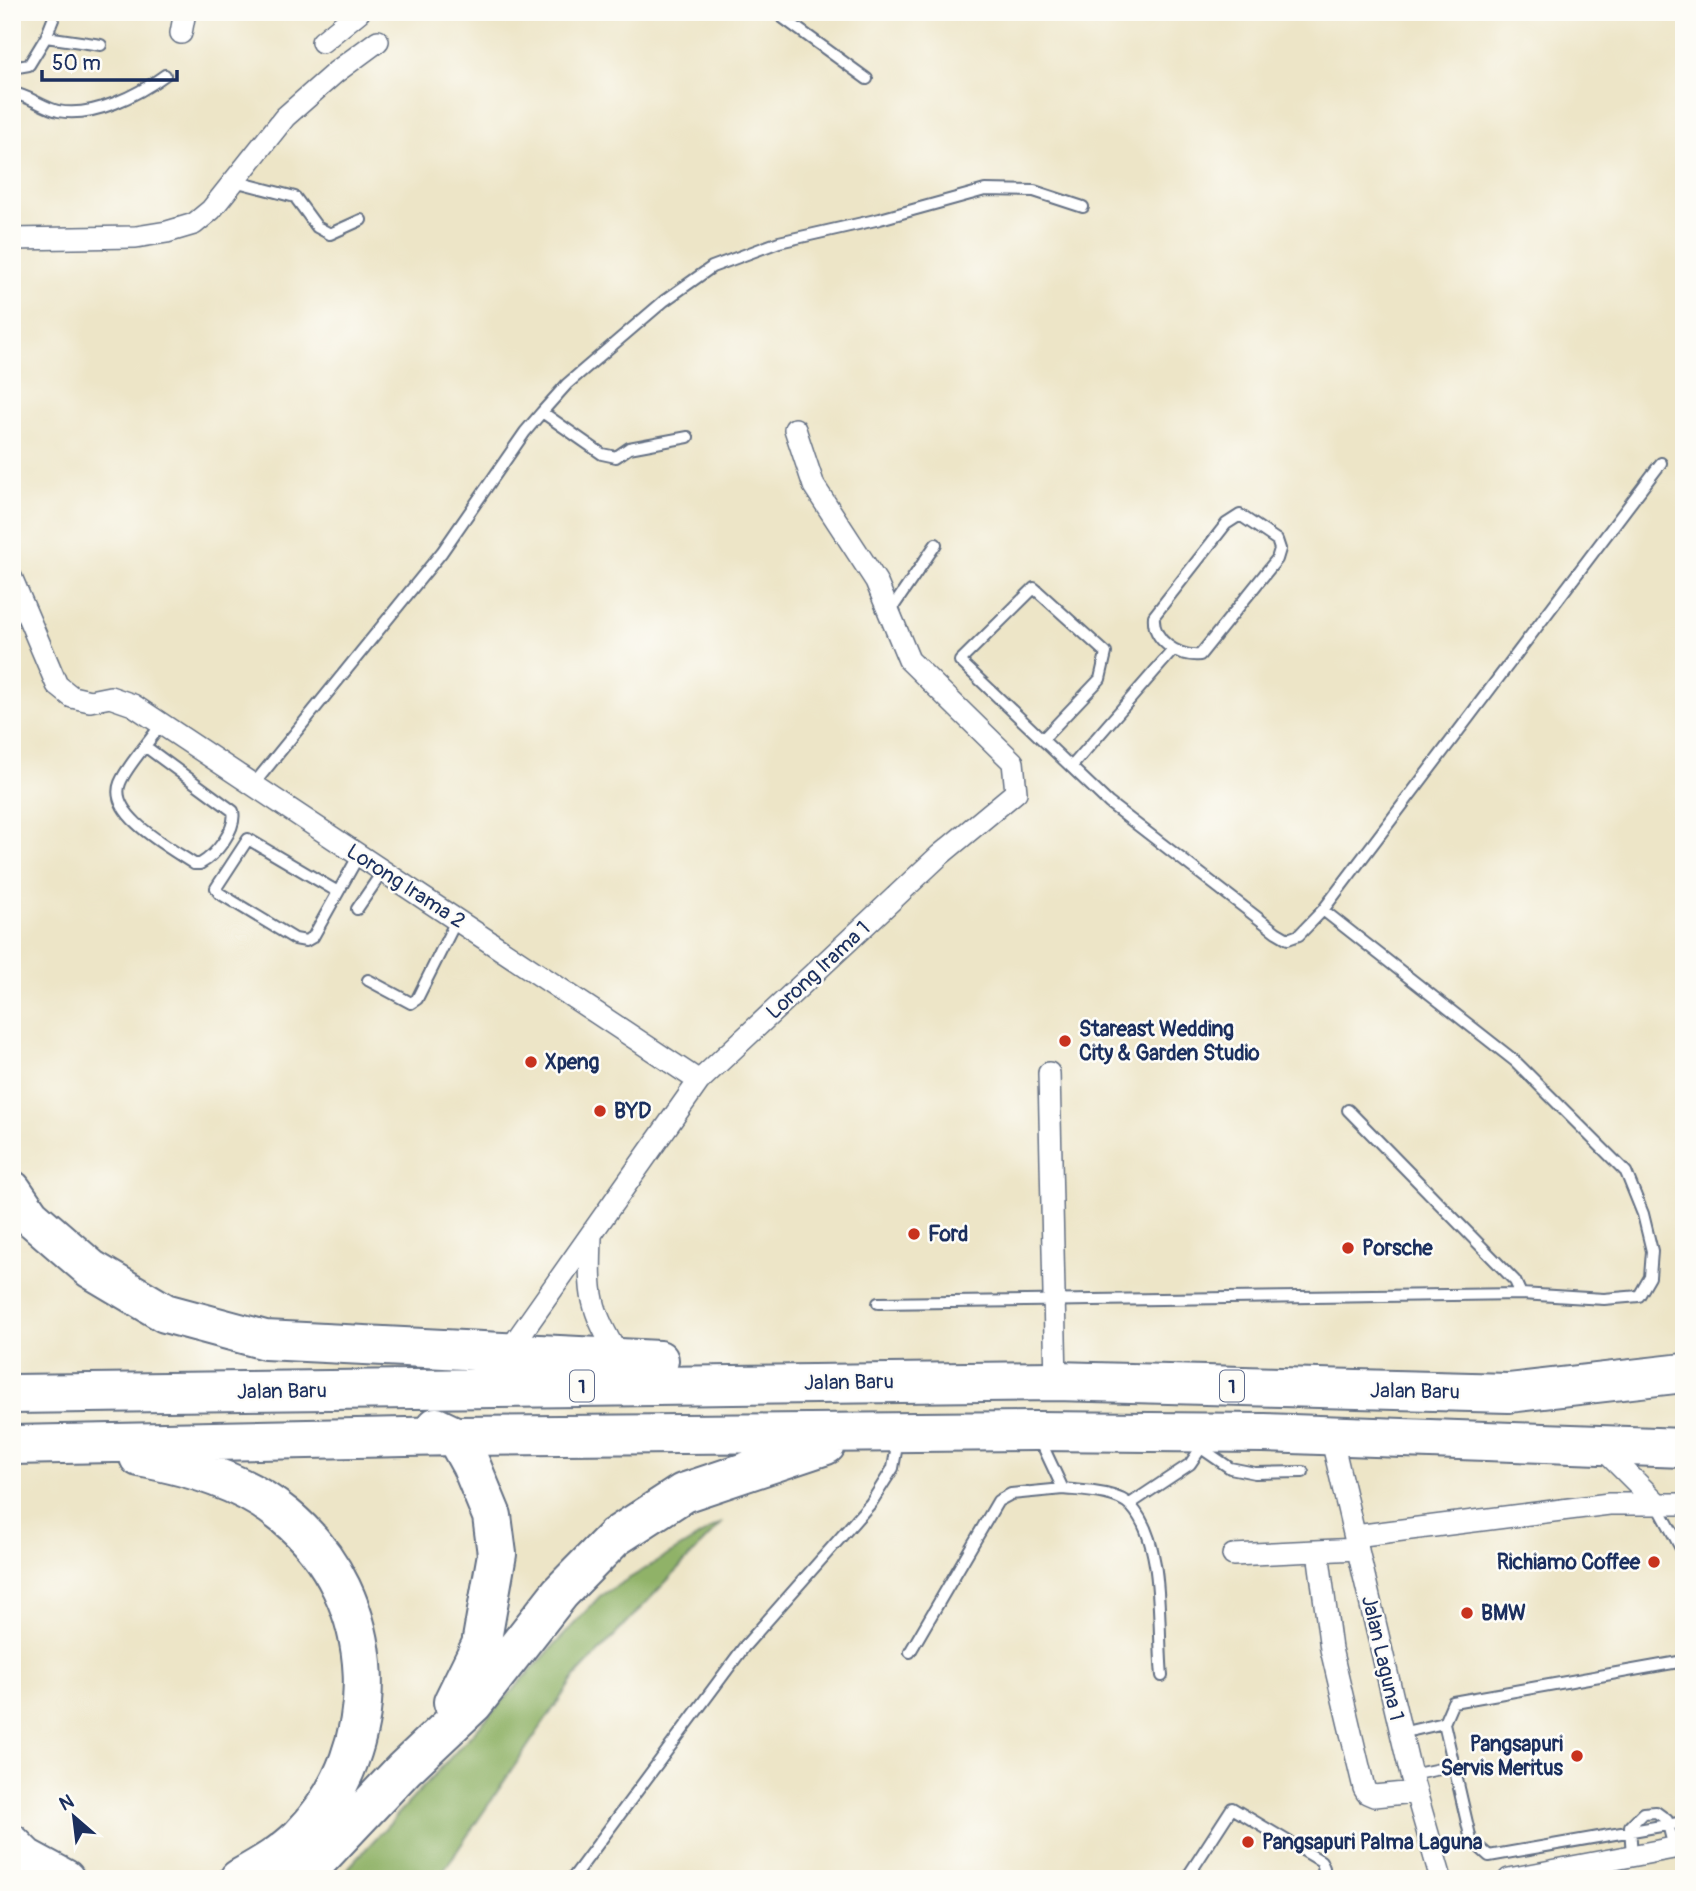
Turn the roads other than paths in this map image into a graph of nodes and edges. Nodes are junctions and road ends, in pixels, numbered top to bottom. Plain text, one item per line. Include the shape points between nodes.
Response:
1 (56, 12) edge
2 (359, 12) edge
3 (775, 12) edge
4 (46, 37) junction
5 (378, 41) dead end
6 (322, 42) dead end
7 (100, 45) dead end
8 (12, 68) edge
9 (165, 75) dead end
10 (867, 79) dead end
11 (12, 93) edge
12 (231, 180) junction
13 (1083, 207) dead end
14 (361, 220) dead end
15 (12, 239) edge
16 (542, 412) junction
17 (795, 429) dead end
18 (688, 437) dead end
19 (1661, 463) dead end
20 (936, 544) dead end
21 (12, 579) edge
22 (891, 610) junction
23 (1173, 650) junction
24 (161, 724) junction
25 (1043, 739) junction
26 (146, 747) junction
27 (1072, 766) junction
28 (253, 785) junction
29 (359, 855) junction
30 (383, 871) junction
31 (338, 892) junction
32 (357, 909) dead end
33 (1323, 910) junction
34 (457, 919) junction
35 (368, 980) dead end
36 (1049, 1073) dead end
37 (699, 1081) junction
38 (1348, 1110) dead end
39 (12, 1190) edge
40 (590, 1237) junction
41 (1521, 1294) junction
42 (1054, 1301) junction
43 (878, 1303) dead end
44 (508, 1352) junction
45 (620, 1359) junction
46 (1684, 1373) edge
47 (919, 1381) junction
48 (1056, 1381) junction
49 (245, 1392) junction
50 (12, 1394) edge
51 (1036, 1431) junction
52 (883, 1432) junction
53 (455, 1436) junction
54 (1331, 1436) junction
55 (1204, 1440) junction
56 (50, 1444) junction
57 (12, 1445) edge
58 (1599, 1445) junction
59 (1684, 1448) edge
60 (1303, 1472) dead end
61 (1063, 1489) junction
62 (1656, 1502) junction
63 (1130, 1504) junction
64 (1684, 1504) edge
65 (1357, 1543) junction
66 (1318, 1551) junction
67 (1684, 1554) edge
68 (1233, 1555) dead end
69 (910, 1653) dead end
70 (1684, 1661) edge
71 (1161, 1676) dead end
72 (1444, 1723) junction
73 (1401, 1733) junction
74 (1454, 1766) junction
75 (404, 1769) junction
76 (1413, 1784) junction
77 (1684, 1822) edge
78 (1669, 1825) junction
79 (1629, 1832) junction
80 (12, 1844) edge
81 (1679, 1847) edge
82 (1632, 1856) junction
83 (65, 1879) edge
84 (239, 1879) edge
85 (300, 1879) edge
86 (572, 1879) edge
87 (1186, 1879) edge
88 (1321, 1879) edge
89 (1441, 1879) edge
90 (1509, 1879) edge

1 - 4 lane
2 - 6 street
3 - 10 lane
4 - 7 lane
4 - 8 lane via 29,65
5 - 12 street via 311,92
9 - 11 lane via 121,100 88,110 61,112
12 - 14 lane via 295,197 317,227 330,234
12 - 15 street via 211,210 194,224 167,232 93,239
13 - 16 lane via 1034,191 985,190 779,242 712,267 664,301 567,384
16 - 18 lane via 602,454 616,457 629,448
16 - 28 lane via 442,552
17 - 22 street via 814,486
19 - 33 lane
20 - 22 lane
21 - 24 street, Lorong Irama 2 via 57,685 72,697 90,701 110,697 133,705
22 - 37 street, Lorong Irama 1 via 909,660 1013,762 1016,792 940,855
23 - 23 lane via 1155,631 1154,616 1226,524 1240,515 1277,540 1277,559 1200,655 1185,656
23 - 27 lane
24 - 26 lane
24 - 28 street, Lorong Irama 2
25 - 25 lane via 960,661 1034,588 1106,653 1100,679
25 - 27 lane
26 - 26 lane via 120,783 118,797 123,808 147,832 200,864 232,828 233,811
27 - 33 lane via 1109,803 1288,939 1299,935
28 - 29 street, Lorong Irama 2
29 - 30 street, Lorong Irama 2
29 - 31 lane
30 - 32 lane
30 - 34 street, Lorong Irama 2
31 - 31 lane via 313,937 306,941 284,933 216,888 248,839
33 - 41 lane via 1515,1061 1626,1172 1652,1251 1650,1276 1639,1296 1604,1299
34 - 35 lane via 417,999 411,1003
34 - 37 street, Lorong Irama 2
36 - 42 street
37 - 40 street, Lorong Irama 1
38 - 41 lane via 1515,1282
39 - 44 highway via 30,1216 91,1269 164,1313 265,1340
40 - 44 street, Lorong Irama 1
40 - 45 street via 589,1295 598,1323
41 - 42 lane
42 - 43 lane
42 - 48 street
44 - 45 highway
45 - 47 highway via 856,1368
46 - 48 highway, Jalan Baru / 1 via 1509,1393
47 - 48 highway, Jalan Baru / 1
47 - 49 highway, Jalan Baru / 1
49 - 50 highway, Jalan Baru / 1
49 - 53 highway via 405,1412
51 - 52 highway, 1
51 - 55 highway, 1
51 - 61 lane
52 - 53 highway, 1
52 - 75 highway via 683,1493 615,1537 560,1593 472,1704
52 - 86 lane via 893,1468 871,1503 744,1647
53 - 56 highway, 1
53 - 75 highway via 492,1516 497,1554 491,1601 481,1646 453,1702
54 - 55 highway, 1
54 - 58 highway, 1
54 - 65 street, Jalan Laguna 1
55 - 60 lane via 1230,1468 1255,1474
55 - 63 lane via 1189,1464
56 - 57 highway, 1
56 - 84 highway via 172,1464 232,1482 285,1516 323,1556 352,1609 365,1665 362,1717 349,1766 327,1804 299,1838
58 - 59 highway, 1
58 - 62 street
61 - 63 lane via 1101,1493
61 - 69 lane via 1012,1494 998,1501
62 - 64 street
62 - 65 street via 1609,1504
62 - 67 lane
63 - 71 lane via 1155,1560
65 - 66 street
65 - 73 street, Jalan Laguna 1
66 - 68 street
66 - 76 street via 1331,1649 1364,1788 1374,1796
70 - 72 lane via 1453,1702
72 - 73 lane
72 - 74 lane
73 - 76 street, Jalan Laguna 1
74 - 76 lane
74 - 79 lane via 1471,1840 1489,1856
75 - 85 highway
76 - 89 street, Jalan Laguna 1
77 - 78 lane
78 - 79 lane
78 - 79 lane via 1656,1812 1643,1812 1633,1820
78 - 81 lane
79 - 82 lane
80 - 83 highway via 26,1858
81 - 82 street
82 - 90 street
87 - 88 lane via 1232,1808 1321,1861

